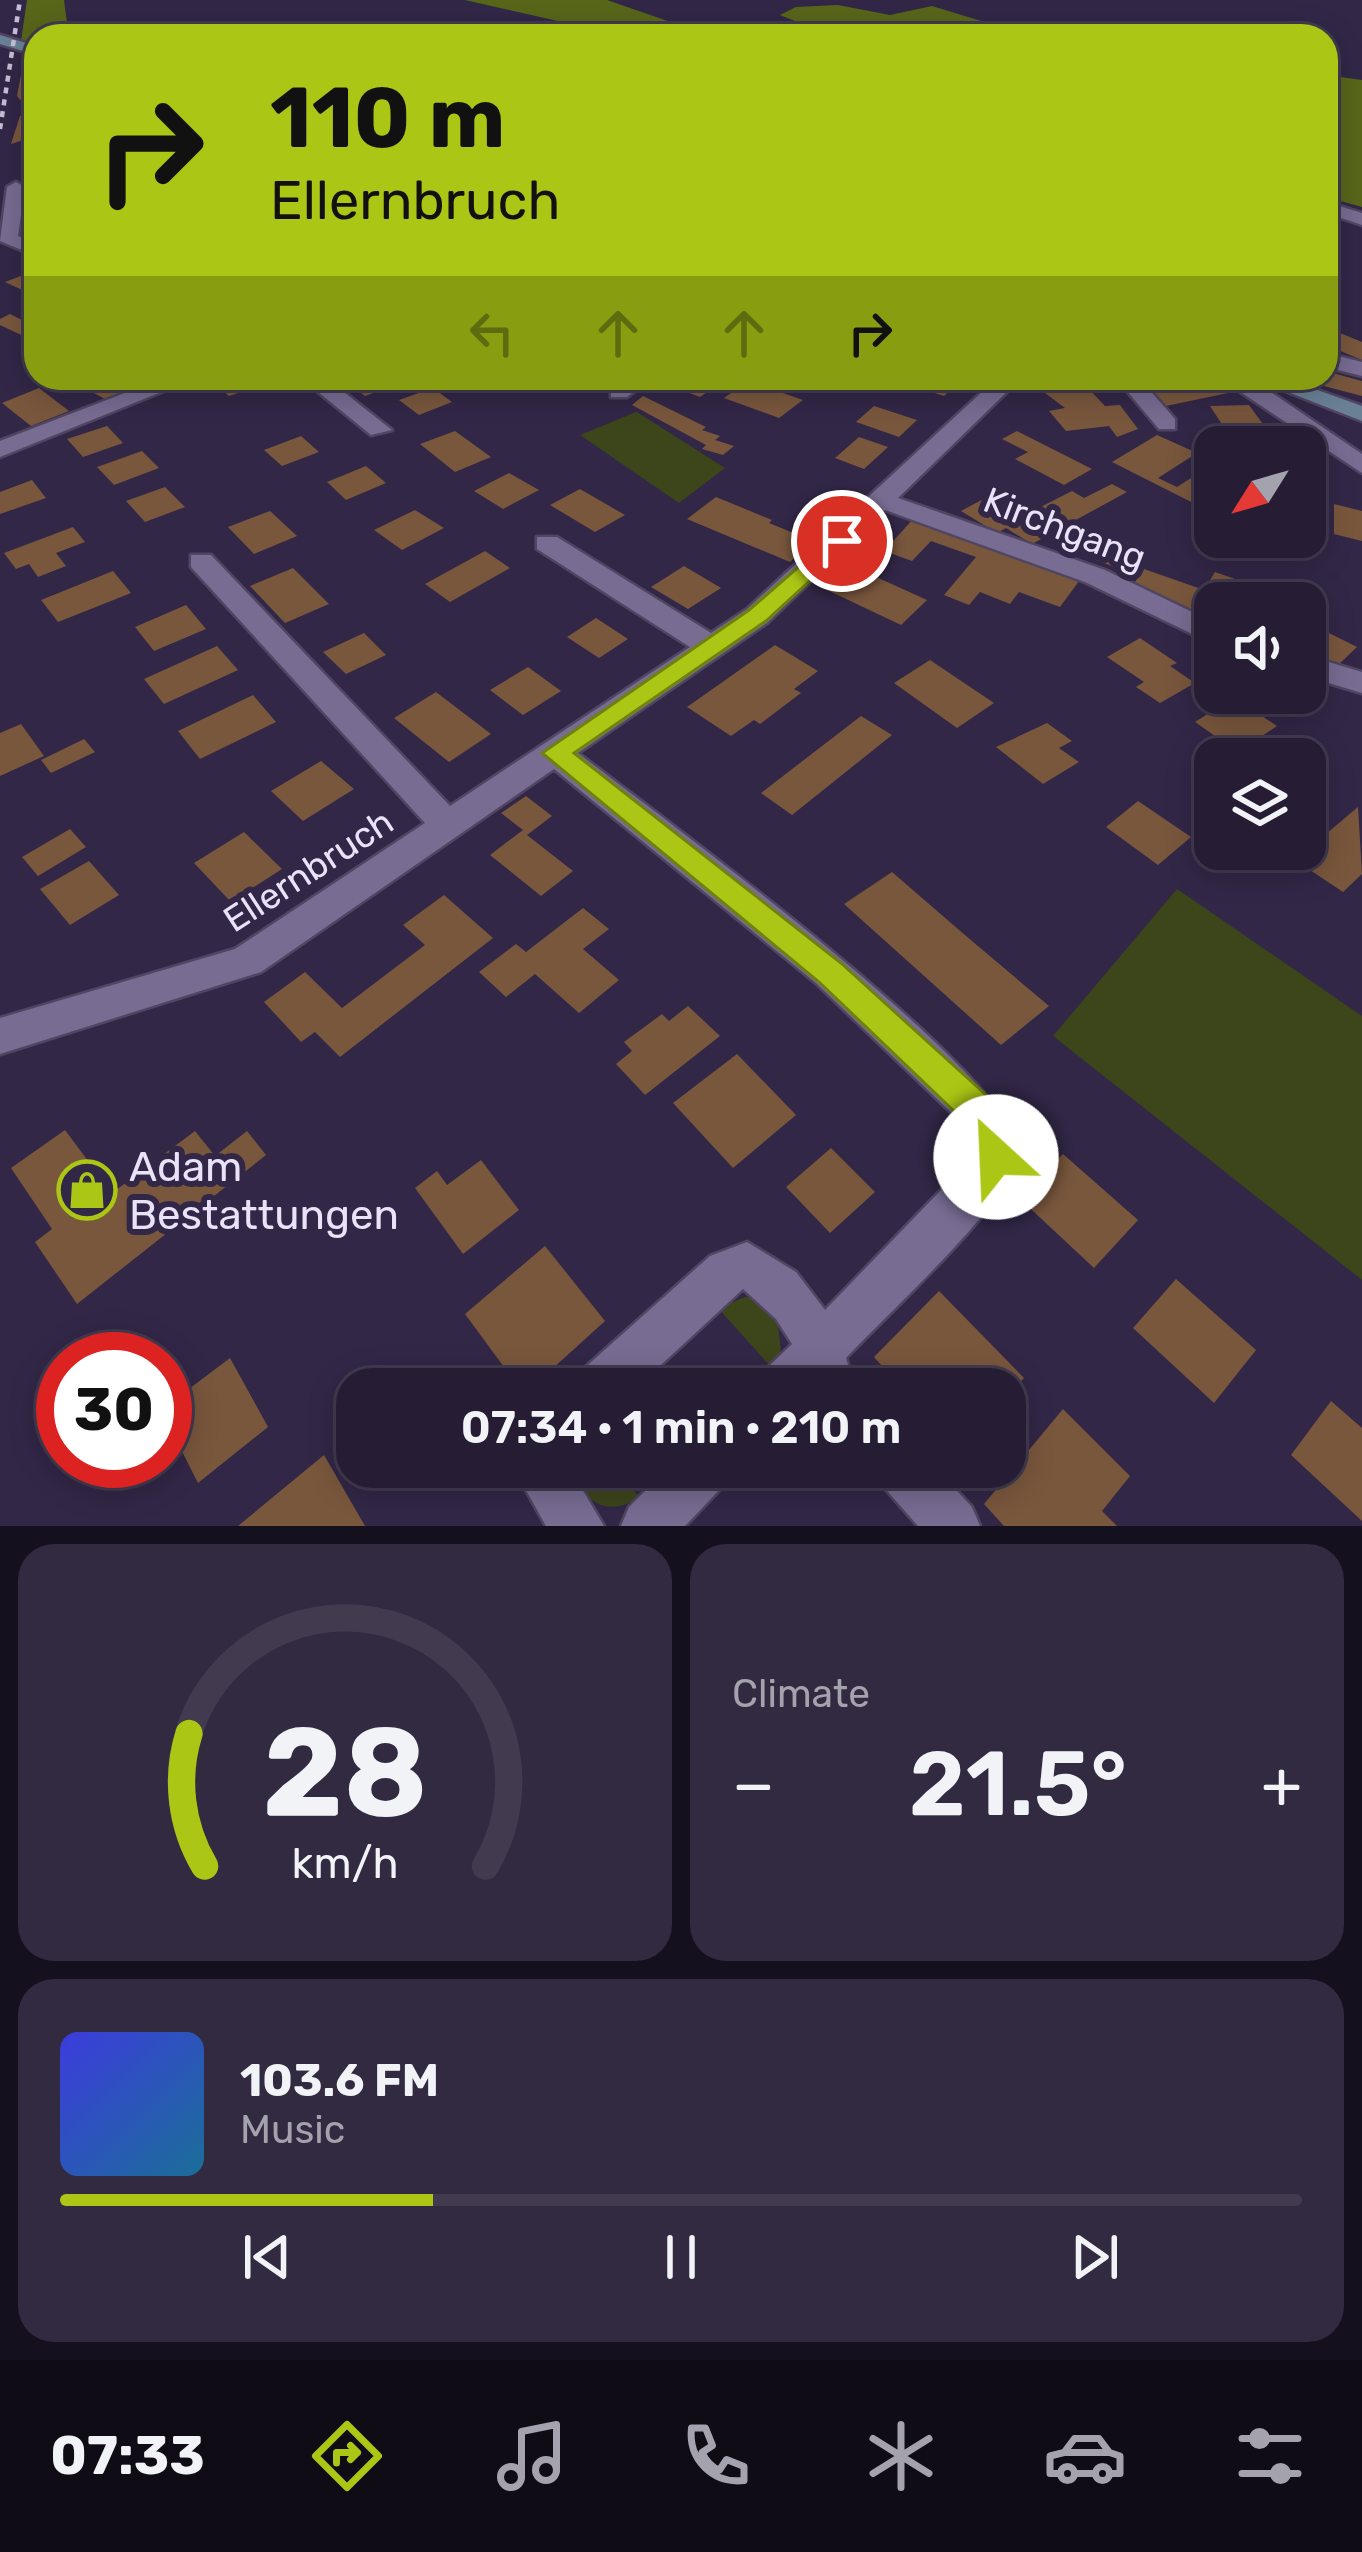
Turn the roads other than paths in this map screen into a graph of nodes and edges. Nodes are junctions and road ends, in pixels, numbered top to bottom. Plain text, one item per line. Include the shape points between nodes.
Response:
1 (16, 187) dead end
2 (24, 245) edge
3 (154, 390) edge
4 (328, 390) edge
5 (622, 390) edge
6 (998, 390) edge
7 (1137, 390) edge
8 (1252, 390) edge
9 (1296, 390) edge
10 (619, 392) dead end
11 (1362, 414) edge
12 (1167, 424) dead end
13 (380, 430) dead end
14 (0, 450) edge
15 (1352, 458) edge
16 (883, 501) junction
17 (547, 543) dead end
18 (201, 561) dead end
19 (1194, 625) edge
20 (712, 647) junction
21 (1326, 672) edge
22 (1362, 683) edge
23 (556, 753) junction
24 (448, 826) junction
25 (0, 1036) edge
26 (621, 1368) edge
27 (826, 1368) edge
28 (827, 1368) edge
29 (553, 1488) edge
30 (685, 1488) edge
31 (919, 1488) edge
32 (577, 1526) edge
33 (648, 1526) edge
34 (952, 1526) edge

1 - 2 street via 8,239
3 - 14 street
4 - 13 street
5 - 10 street
6 - 16 street, Ellernbruch
7 - 12 street
8 - 15 street
9 - 11 main road
16 - 19 street, Kirchgang via 1095,576
16 - 20 street, Ellernbruch via 799,581
17 - 20 street
18 - 24 street, Ellernbruch
20 - 23 street, Ellernbruch
21 - 22 street
23 - 24 street, Ellernbruch
23 - 28 street via 830,972 972,1104 995,1136 987,1177
24 - 25 street, Ellernbruch via 247,961
26 - 27 street via 726,1272 747,1265 807,1319
29 - 32 street
30 - 33 street
31 - 34 street

